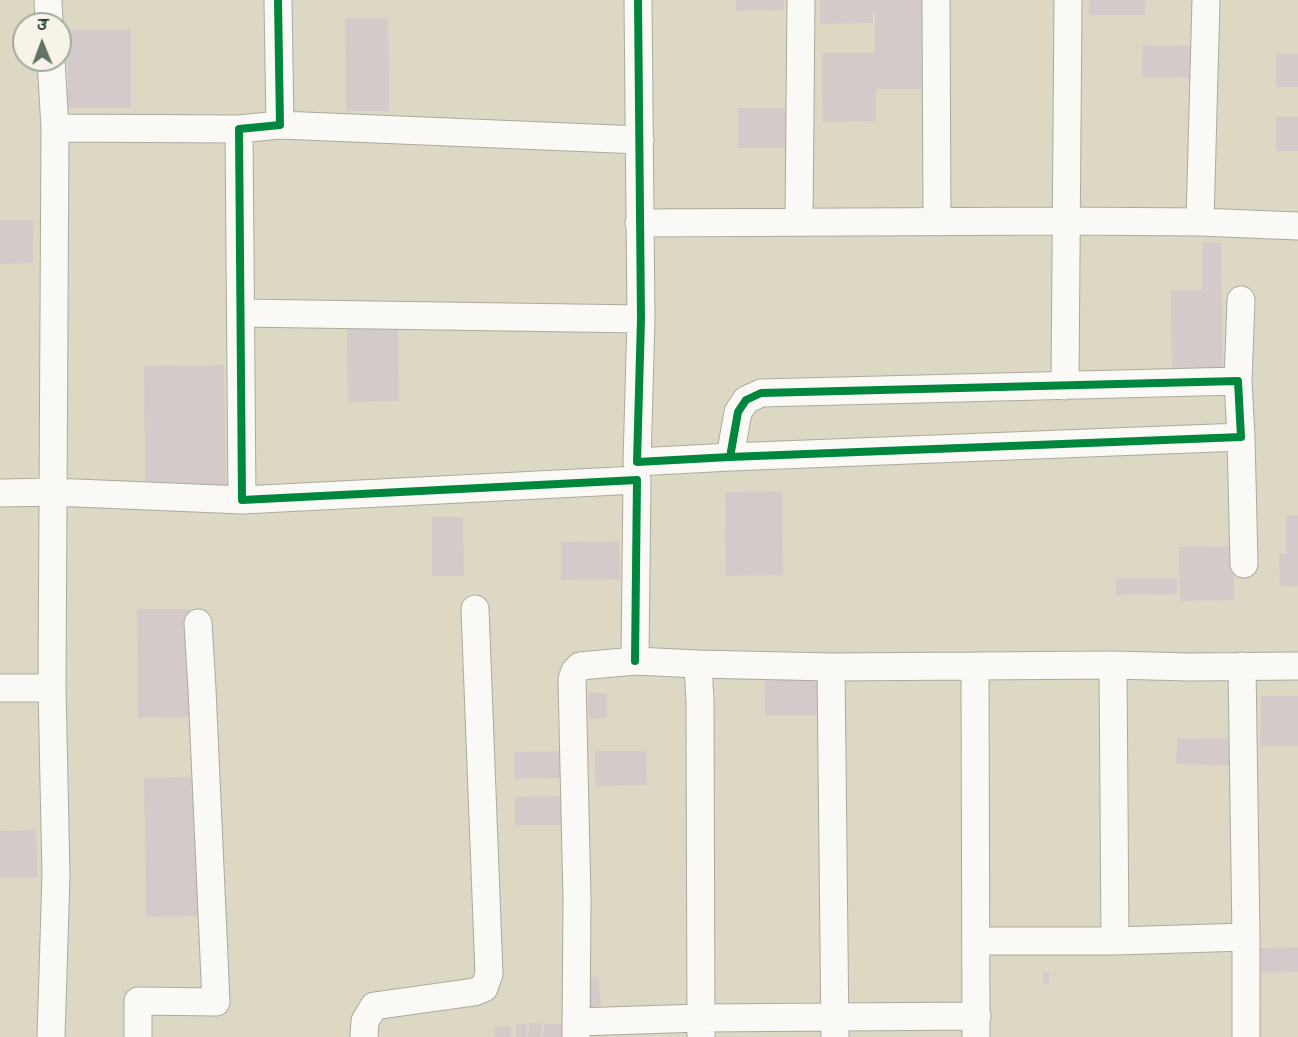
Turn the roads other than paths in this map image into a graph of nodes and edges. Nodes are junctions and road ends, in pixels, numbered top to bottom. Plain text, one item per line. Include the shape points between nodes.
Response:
1 (278, 0) edge
2 (638, 0) edge
3 (801, 0) edge
4 (936, 0) edge
5 (1068, 0) edge
6 (1206, 0) edge
7 (52, 72) edge
8 (280, 125) junction
9 (55, 128) junction
10 (239, 129) junction
11 (640, 140) junction
12 (1067, 221) junction
13 (799, 222) junction
14 (937, 222) junction
15 (1200, 222) junction
16 (639, 223) junction
17 (1298, 226) edge
18 (1241, 300) dead end
19 (241, 313) junction
20 (641, 319) junction
21 (1238, 381) junction
22 (1065, 386) junction
23 (1241, 436) junction
24 (730, 457) junction
25 (637, 471) junction
26 (53, 492) junction
27 (0, 493) edge
28 (242, 500) junction
29 (1244, 564) dead end
30 (475, 609) dead end
31 (198, 623) dead end
32 (634, 662) junction
33 (698, 664) junction
34 (1113, 665) junction
35 (975, 666) junction
36 (1242, 666) junction
37 (1298, 666) edge
38 (831, 667) junction
39 (0, 688) edge
40 (52, 688) junction
41 (1246, 937) junction
42 (976, 941) junction
43 (1114, 941) junction
44 (701, 1027) edge
45 (835, 1027) edge
46 (976, 1027) edge
47 (576, 1029) edge
48 (51, 1037) edge
49 (138, 1037) edge
50 (364, 1037) edge
51 (1245, 1037) edge

1 - 8 street
2 - 11 street
3 - 13 street
4 - 14 street
5 - 12 street
6 - 15 street
7 - 9 street
8 - 10 street
8 - 11 street
9 - 10 street
9 - 26 street
10 - 19 street
11 - 16 street
12 - 14 street
12 - 15 street
12 - 22 street
13 - 14 street
13 - 16 street
15 - 17 street
16 - 20 street
18 - 21 street
19 - 20 street
19 - 28 street
20 - 25 street
21 - 22 street
21 - 23 street
22 - 24 street via 760,393 746,400 738,412
23 - 24 street
23 - 29 street
24 - 25 street
25 - 28 street
25 - 32 street
26 - 27 street
26 - 28 street
26 - 40 street
30 - 50 street via 489,974 484,988 474,992 374,1006 365,1022
31 - 49 street via 216,1002 138,1002
32 - 33 street
32 - 47 street via 580,666 572,680 578,899
33 - 38 street
33 - 44 street
34 - 35 street
34 - 36 street
34 - 43 street
35 - 38 street
35 - 42 street
36 - 37 street
36 - 41 street
38 - 45 street
39 - 40 street
40 - 48 street via 56,875
41 - 43 street
41 - 51 street
42 - 43 street
42 - 46 street
44 - 45 street
44 - 47 street
45 - 46 street

